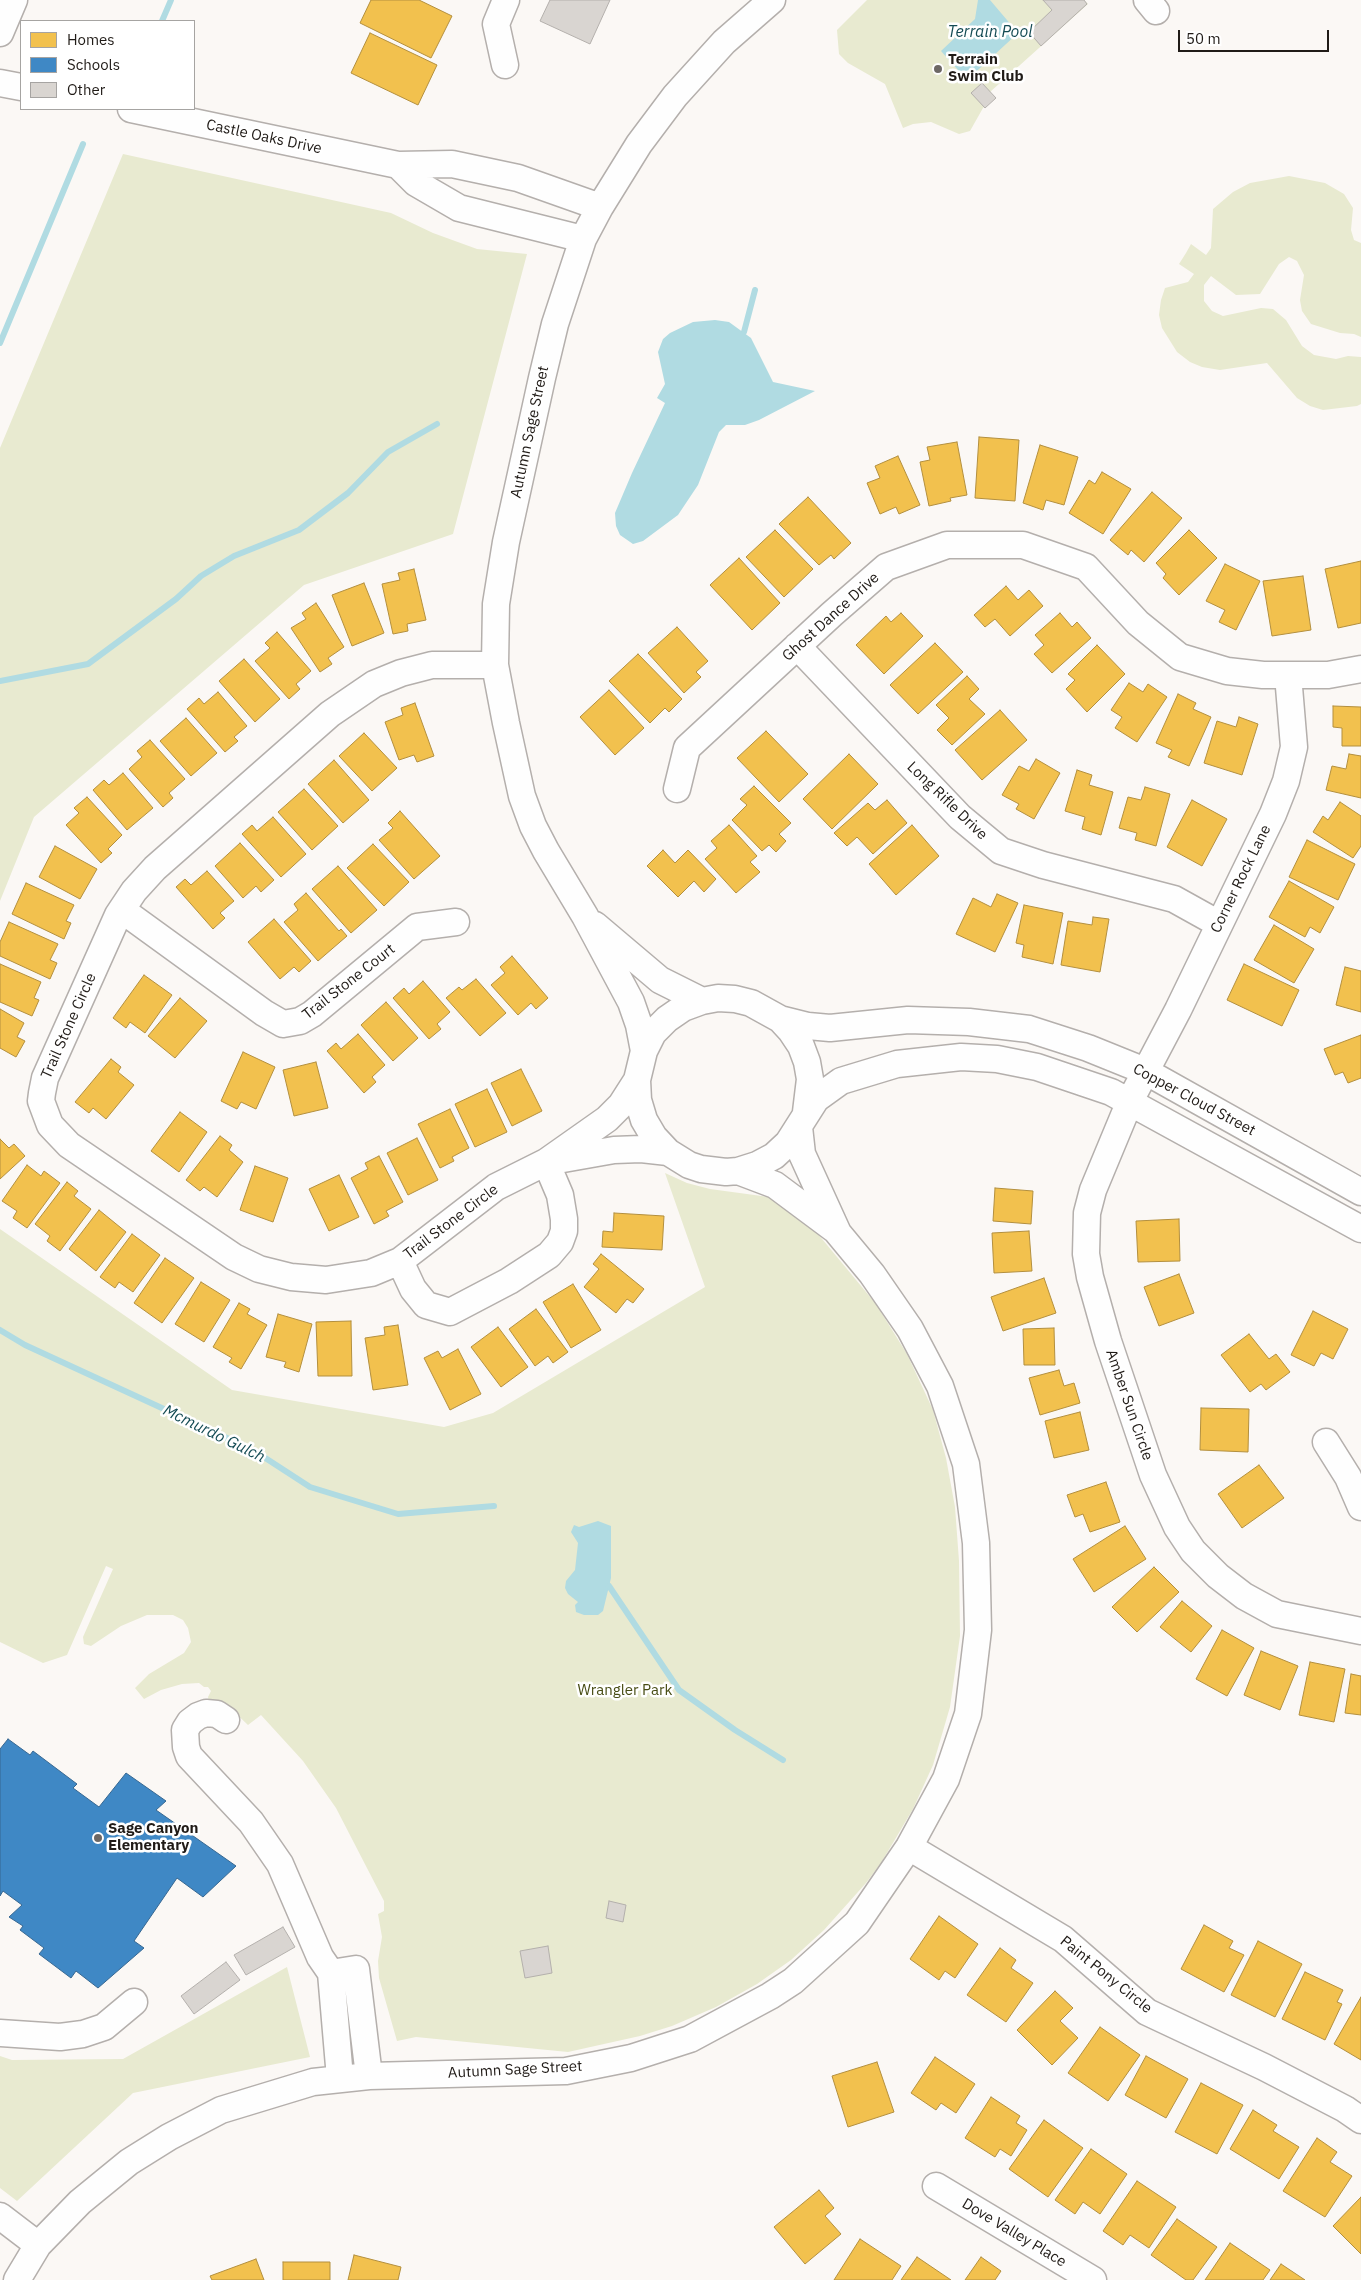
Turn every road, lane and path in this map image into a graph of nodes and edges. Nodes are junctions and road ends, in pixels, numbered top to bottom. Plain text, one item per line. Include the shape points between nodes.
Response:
1 (14, 0) edge
2 (506, 0) edge
3 (772, 0) edge
4 (0, 33) edge
5 (505, 65) dead end
6 (0, 83) edge
7 (20, 87) edge
8 (136, 110) edge
9 (398, 165) junction
10 (600, 207) junction
11 (583, 240) junction
12 (797, 646) junction
13 (496, 665) junction
14 (1361, 669) edge
15 (1288, 675) junction
16 (677, 788) dead end
17 (122, 910) junction
18 (585, 916) junction
19 (456, 922) dead end
20 (1219, 924) junction
21 (702, 1001) junction
22 (780, 1019) junction
23 (644, 1051) junction
24 (1144, 1071) junction
25 (637, 1080) junction
26 (1130, 1101) junction
27 (803, 1120) junction
28 (668, 1152) junction
29 (546, 1162) junction
30 (738, 1171) junction
31 (1361, 1192) edge
32 (1361, 1230) edge
33 (838, 1233) junction
34 (400, 1261) junction
35 (1326, 1442) dead end
36 (1361, 1507) edge
37 (1361, 1632) edge
38 (226, 1720) dead end
39 (909, 1847) junction
40 (331, 1973) junction
41 (134, 2002) dead end
42 (0, 2033) edge
43 (369, 2076) junction
44 (340, 2078) junction
45 (1361, 2120) edge
46 (936, 2186) dead end
47 (0, 2216) edge
48 (38, 2245) junction
49 (17, 2280) edge
50 (1093, 2280) edge

1 - 4 street
2 - 5 street via 496,24
3 - 10 street, Autumn Sage Street via 724,42 675,96 639,144
6 - 7 street
8 - 9 street, Castle Oaks Drive
9 - 10 street, Castle Oaks Drive via 452,164 518,178
9 - 11 street via 416,183 459,208
10 - 11 street, Autumn Sage Street
11 - 13 street, Autumn Sage Street via 555,324 506,542 496,604
12 - 15 street, Ghost Dance Drive via 886,567 947,545 1023,545 1086,567 1138,623 1180,658 1227,671
12 - 16 street, Ghost Dance Drive via 687,748
12 - 20 street, Long Rifle Drive via 960,817 1001,851 1043,866 1174,899
13 - 17 street, Trail Stone Circle via 432,665 374,684 330,714 155,868
13 - 18 street, Autumn Sage Street via 522,796 546,851
14 - 15 street, Ghost Dance Drive via 1328,675
15 - 20 street, Corner Rock Lane via 1294,747 1286,781
17 - 19 street, Trail Stone Court via 283,1024 300,1021 312,1014 417,927
17 - 34 street, Trail Stone Circle via 45,1078 41,1101 50,1125 77,1151 234,1257 259,1270 326,1280 371,1272
18 - 21 street, Autumn Sage Street via 660,980
18 - 23 street, Autumn Sage Street via 631,1002
20 - 24 street, Corner Rock Lane via 1178,1010
21 - 22 street via 735,999 758,1006
21 - 23 street via 667,1019 653,1034
22 - 24 street, Copper Cloud Street via 830,1028 908,1020 969,1022 1029,1030 1088,1048
22 - 27 street via 796,1038 807,1062 810,1079
23 - 25 street
24 - 26 street, Amber Sun Circle
24 - 31 street, Copper Cloud Street
25 - 28 street via 644,1120
25 - 29 street, Trail Stone Circle via 621,1105 607,1119
26 - 27 street, Copper Cloud Street via 1037,1067 961,1057 897,1064 848,1078 824,1091
26 - 32 street, Copper Cloud Street
26 - 37 street, Amber Sun Circle via 1093,1190 1087,1213 1086,1254 1108,1341 1164,1502 1193,1551 1244,1596 1277,1614
27 - 30 street via 788,1143 774,1156
27 - 33 street, Autumn Sage Street via 802,1154
28 - 29 street, Trail Stone Circle via 641,1148 614,1150
28 - 30 street via 701,1169
29 - 34 street, Trail Stone Circle via 496,1187
29 - 34 street via 560,1195 564,1219 560,1242 549,1255 509,1281 450,1312 426,1305 413,1289
30 - 33 street, Autumn Sage Street via 775,1186
33 - 39 street, Autumn Sage Street via 910,1328 940,1386 966,1464 976,1543 978,1630 968,1714 946,1779
35 - 36 street via 1348,1477
38 - 40 street via 217,1714 206,1713 190,1722 184,1738 189,1756 252,1822 280,1864 320,1957
39 - 43 street, Autumn Sage Street via 857,1923 793,1981 690,2039 631,2058 566,2070
39 - 45 street, Paint Pony Circle via 1063,1939 1147,2012 1264,2067
40 - 43 street via 356,1969
40 - 44 street
41 - 42 street via 104,2028 83,2034 60,2037
43 - 44 street, Autumn Sage Street
44 - 48 street, Autumn Sage Street via 313,2082 221,2110 169,2136 129,2162 80,2202
46 - 50 street, Dove Valley Place
47 - 48 street
48 - 49 street, Autumn Sage Street

